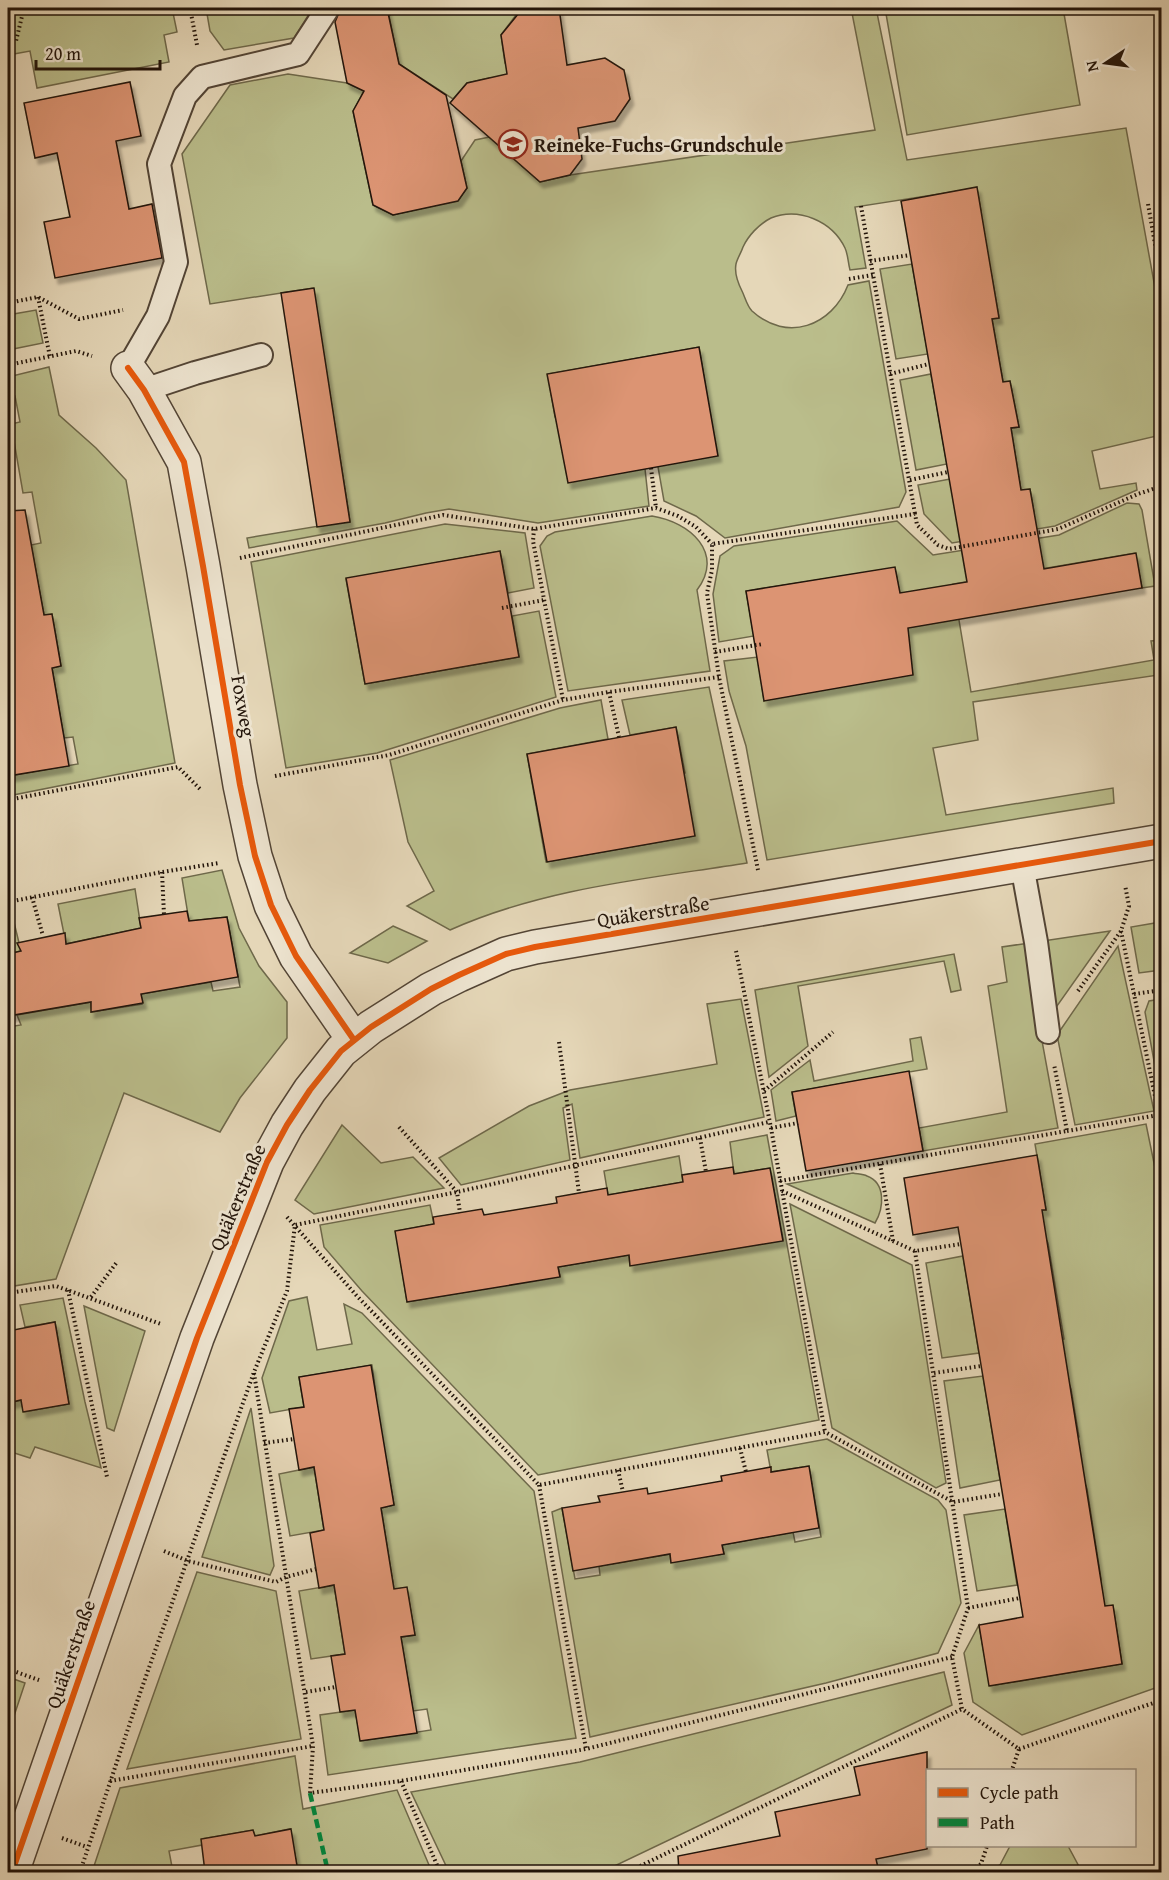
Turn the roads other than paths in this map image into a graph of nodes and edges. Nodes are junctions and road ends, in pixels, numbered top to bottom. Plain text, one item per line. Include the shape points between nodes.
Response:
1 (328, 8) edge
2 (261, 355) dead end
3 (136, 379) junction
4 (1161, 841) edge
5 (1022, 865) junction
6 (1048, 1032) road end
7 (354, 1040) junction
8 (12, 1872) edge

1 - 3 lane via 298,54 202,77 185,96 159,164 176,262
2 - 3 lane via 195,373
3 - 7 street, Foxweg via 184,462 240,785 255,856 271,906 296,956
4 - 5 street, Quäkerstraße
5 - 6 lane
5 - 7 street, Quäkerstraße via 506,954 431,989
7 - 8 street, Quäkerstraße via 310,1089 267,1162 197,1338

